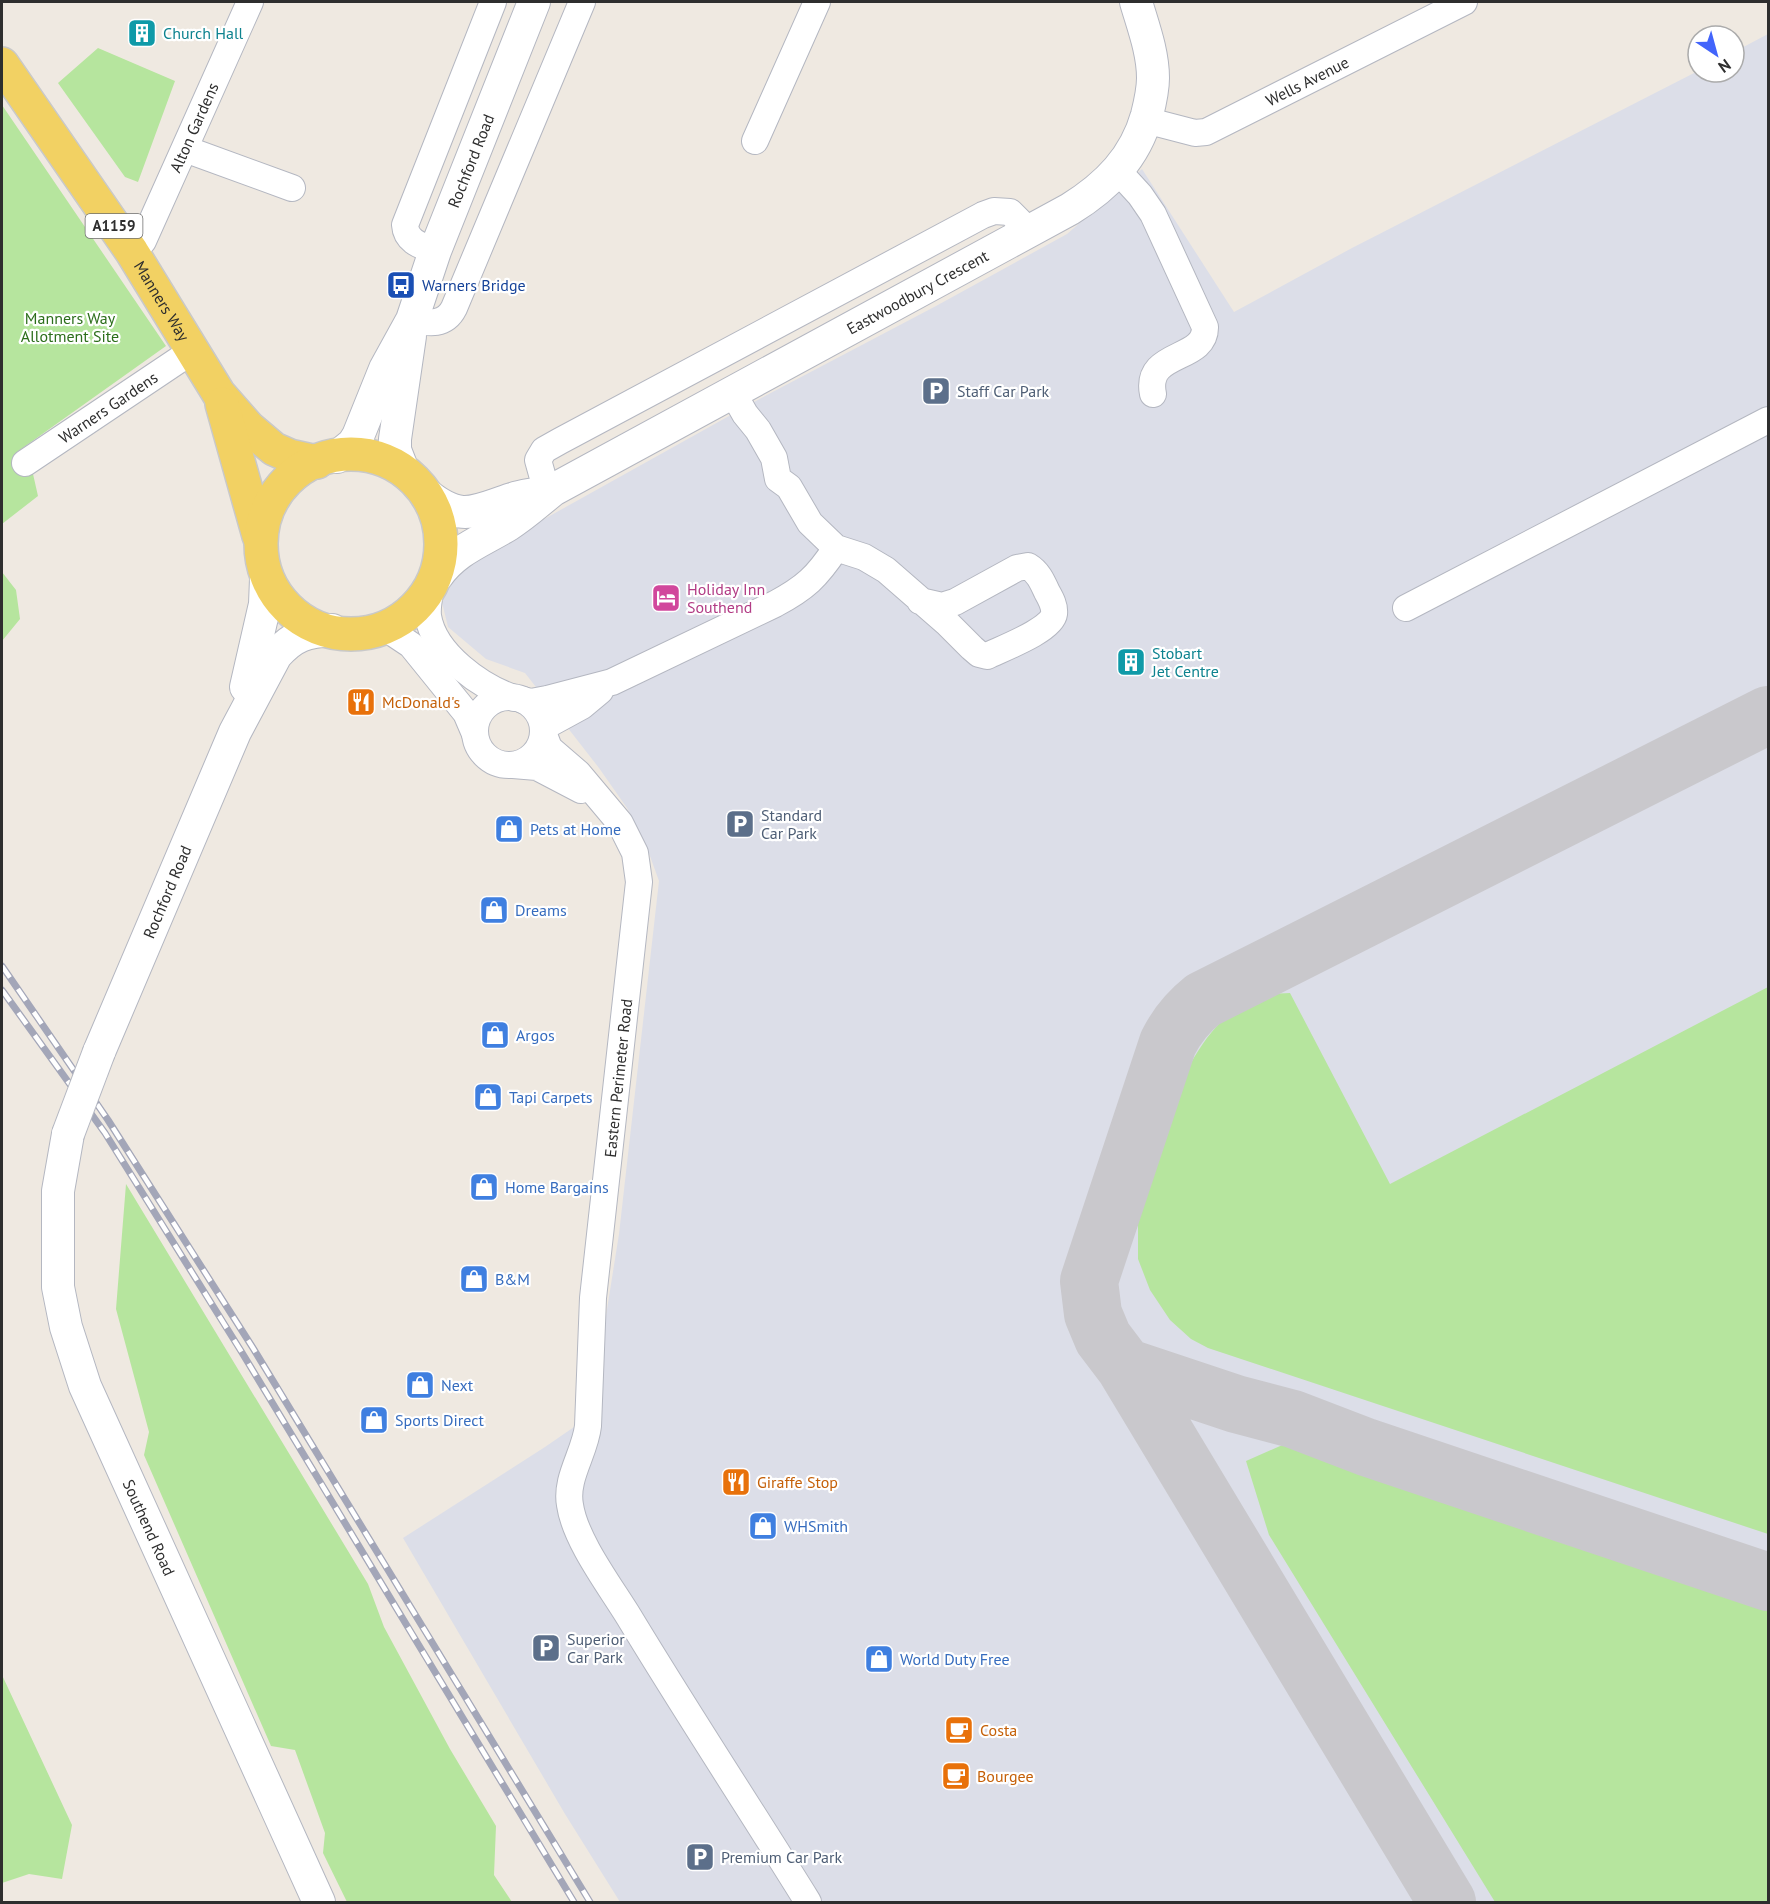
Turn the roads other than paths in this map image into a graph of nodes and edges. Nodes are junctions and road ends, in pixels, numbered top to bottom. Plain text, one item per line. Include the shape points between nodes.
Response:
1 (250, 2) edge
2 (493, 2) edge
3 (534, 2) edge
4 (582, 2) edge
5 (817, 2) edge
6 (1136, 2) edge
7 (1464, 2) edge
8 (2, 64) edge
9 (1145, 120) junction
10 (754, 141) dead end
11 (185, 149) junction
12 (1118, 171) junction
13 (292, 188) dead end
14 (1025, 233) junction
15 (435, 251) junction
16 (132, 252) junction
17 (1196, 309) dead end
18 (412, 320) junction
19 (192, 351) junction
20 (219, 394) junction
21 (739, 403) junction
22 (1768, 420) edge
23 (327, 460) junction
24 (25, 463) dead end
25 (402, 468) junction
26 (553, 490) junction
27 (426, 494) junction
28 (260, 541) junction
29 (829, 542) junction
30 (266, 579) junction
31 (434, 582) junction
32 (920, 601) junction
33 (1406, 608) dead end
34 (332, 630) junction
35 (373, 630) junction
36 (612, 682) junction
37 (518, 699) junction
38 (582, 706) junction
39 (235, 732) junction
40 (543, 732) junction
41 (475, 735) junction
42 (513, 765) junction
43 (578, 773) junction
44 (602, 801) junction
45 (68, 1134) joint
46 (319, 1902) edge
47 (808, 1902) edge

1 - 11 street, Alton Gardens
2 - 15 street via 405,225 411,240
3 - 15 street, Rochford Road
4 - 18 street via 454,308 440,322
5 - 10 street
6 - 9 street, Eastwoodbury Crescent via 1153,78
7 - 9 street, Wells Avenue via 1206,132 1195,133
8 - 16 main road, Manners Way / A1159
9 - 12 street, Eastwoodbury Crescent via 1132,152
11 - 13 street
11 - 16 street, Alton Gardens via 143,242
12 - 14 street, Eastwoodbury Crescent via 1088,198
12 - 17 street via 1153,214
14 - 21 street, Eastwoodbury Crescent
14 - 26 street via 1010,212 983,215 544,450 538,460 543,478
15 - 18 street, Rochford Road
16 - 19 main road, Manners Way / A1159
18 - 23 street, Rochford Road via 385,369 358,436 353,444
18 - 25 street, Rochford Road via 395,438
19 - 20 main road, Manners Way / A1159
19 - 24 street, Warners Gardens
20 - 23 main road, Manners Way / A1159 via 274,449 290,456
20 - 28 main road, Manners Way / A1159
21 - 26 street, Eastwoodbury Crescent
21 - 29 street via 774,458 778,479 789,487 810,523
22 - 33 street
23 - 25 main road, A1159 via 370,456
23 - 28 main road, A1159 via 298,473 283,485 267,506
25 - 27 main road, A1159
26 - 27 street, Eastwoodbury Crescent via 466,512 445,507
26 - 31 street, Eastwoodbury Crescent via 509,525 457,554 444,565
27 - 31 main road, A1159 via 440,531 441,558
28 - 30 main road, A1159
29 - 32 street via 886,570
29 - 36 street via 815,577 799,591
30 - 34 main road, A1159 via 295,615
30 - 39 street, Rochford Road via 260,629
31 - 35 main road, A1159 via 422,601 401,619
31 - 37 street via 429,619 444,649 485,685
32 - 32 street via 979,654 987,656 1042,629 1054,615 1043,583 1028,566 1017,567 955,602 942,606
34 - 35 main road, A1159
34 - 39 street, Rochford Road via 312,631 284,645
35 - 41 street via 390,631 411,645 466,713
36 - 37 street via 531,702
36 - 38 street
37 - 40 street via 536,711
37 - 41 street via 498,700 484,709
38 - 40 street via 549,724
38 - 43 street via 567,741
39 - 45 street, Rochford Road, bridge
40 - 42 street via 531,757
40 - 43 street, Eastern Perimeter Road via 549,747
41 - 42 street via 485,755 503,765
42 - 44 street, Eastern Perimeter Road via 537,767
43 - 44 street, Eastern Perimeter Road
44 - 47 street, Eastern Perimeter Road via 629,839 639,882 593,1299 590,1413 587,1438 568,1497 571,1514 581,1539
45 - 46 street, Southend Road via 58,1191 58,1287 85,1386

